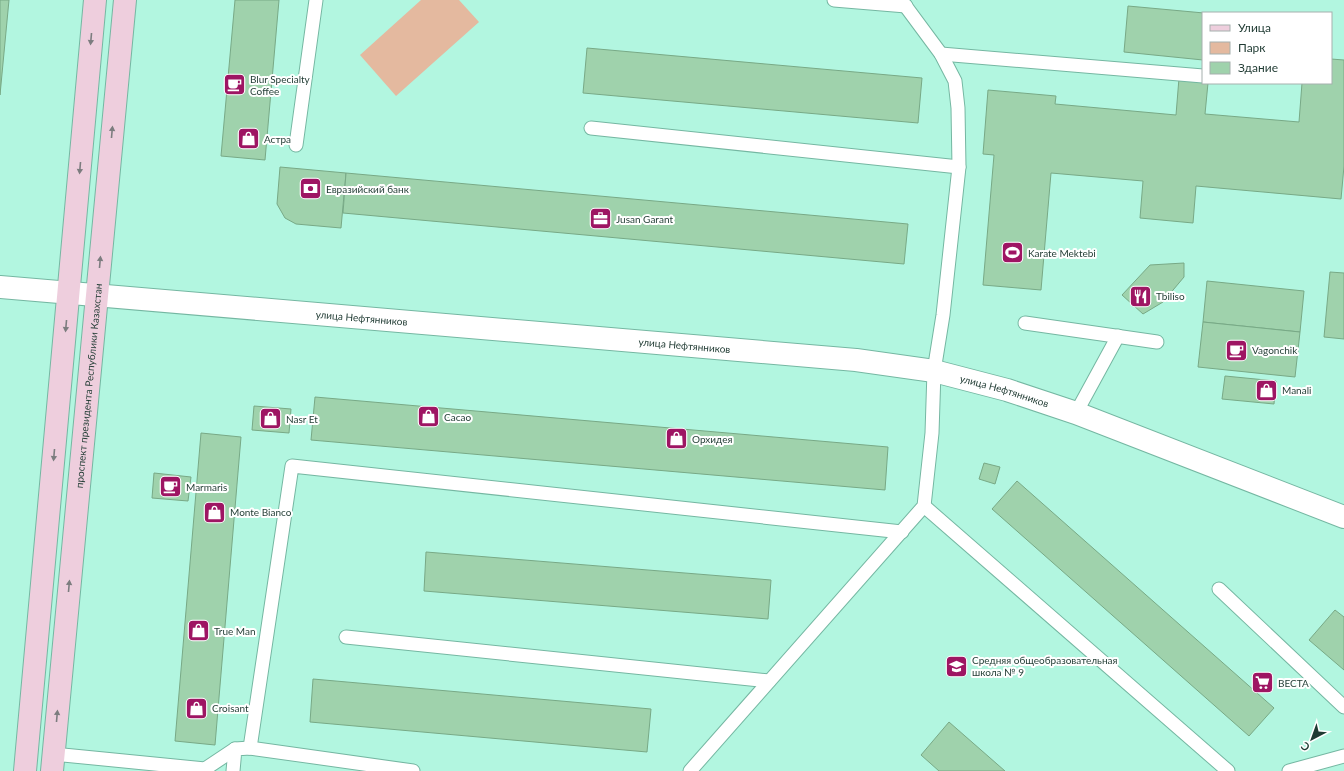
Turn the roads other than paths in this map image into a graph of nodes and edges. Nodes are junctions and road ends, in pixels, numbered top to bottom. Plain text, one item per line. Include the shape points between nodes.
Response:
1 (95, 0) edge
2 (125, 0) edge
3 (316, 0) edge
4 (834, 0) edge
5 (904, 3) edge
6 (941, 54) junction
7 (1202, 76) edge
8 (591, 128) dead end
9 (296, 145) dead end
10 (959, 167) junction
11 (0, 287) edge
12 (69, 294) junction
13 (98, 296) junction
14 (1025, 323) dead end
15 (1118, 336) junction
16 (1157, 342) dead end
17 (934, 371) junction
18 (1076, 413) junction
19 (924, 506) junction
20 (1344, 517) edge
21 (902, 532) junction
22 (1219, 589) dead end
23 (346, 637) dead end
24 (769, 681) junction
25 (1344, 707) edge
26 (250, 748) junction
27 (236, 749) junction
28 (1344, 756) edge
29 (53, 763) edge
30 (25, 771) edge
31 (233, 771) edge
32 (413, 771) edge
33 (690, 771) edge
34 (1228, 771) edge
35 (1289, 771) edge

1 -> 12 main road
13 -> 2 main road, проспект президента Республики Казахстан
3 - 9 lane
4 - 5 lane
5 - 6 lane
6 - 7 lane
6 - 10 lane via 955,81
8 - 10 lane
10 - 17 lane via 943,315
11 - 12 street, улица Нефтянников
12 - 13 street, улица Нефтянников
12 -> 30 main road
13 - 17 street, улица Нефтянников via 856,360
29 -> 13 main road, проспект президента Республики Казахстан
14 - 15 lane
15 - 16 lane
15 - 18 lane
17 - 18 street, улица Нефтянников via 1007,390
17 - 19 lane via 932,433
18 - 20 street, улица Нефтянников
19 - 21 lane
19 - 34 lane
21 - 24 lane
21 - 26 lane via 292,466
22 - 25 lane
23 - 24 lane
24 - 33 lane
26 - 27 lane
26 - 32 lane
27 - 29 lane via 205,769
27 - 31 lane
28 - 35 lane

